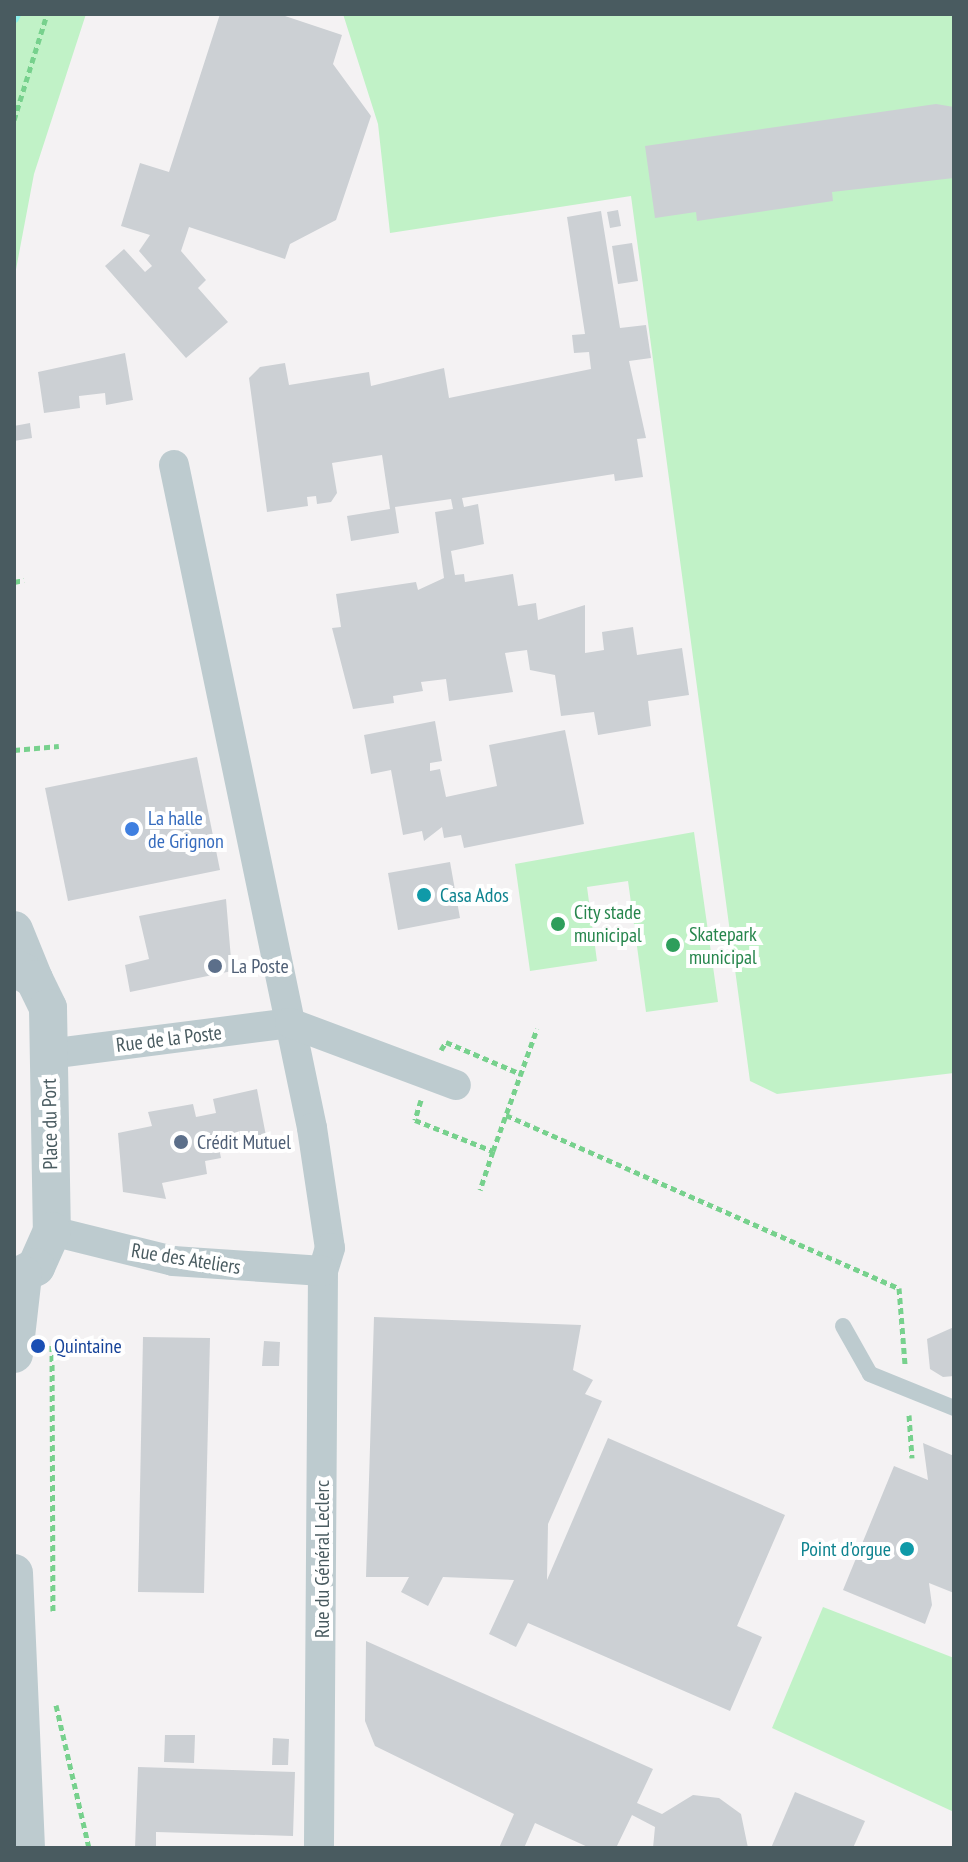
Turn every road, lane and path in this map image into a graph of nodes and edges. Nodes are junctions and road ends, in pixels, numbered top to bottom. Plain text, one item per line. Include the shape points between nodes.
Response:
1 (47, 14) edge
2 (14, 120) edge
3 (174, 465) dead end
4 (24, 580) dead end
5 (14, 582) edge
6 (59, 746) dead end
7 (14, 750) edge
8 (14, 930) edge
9 (24, 973) edge
10 (290, 1023) junction
11 (537, 1029) dead end
12 (49, 1054) junction
13 (456, 1085) dead end
14 (506, 1115) junction
15 (493, 1151) dead end
16 (52, 1231) junction
17 (323, 1271) junction
18 (18, 1276) edge
19 (843, 1326) dead end
20 (53, 1330) dead end
21 (14, 1354) edge
22 (907, 1389) junction
23 (954, 1408) edge
24 (912, 1458) dead end
25 (14, 1573) edge
26 (53, 1621) dead end
27 (55, 1699) dead end
28 (26, 1848) edge
29 (89, 1848) edge
30 (319, 1848) edge

1 - 2 path
3 - 10 street, Rue du Général Leclerc
4 - 5 path
6 - 7 path
8 - 9 street, Place du Port
9 - 12 street, Place du Port via 48,1008
10 - 12 street, Rue de la Poste
10 - 13 street
10 - 17 street, Rue du Général Leclerc via 323,1194 330,1248
11 - 14 path
12 - 16 street, Place du Port
14 - 15 path
14 - 22 path via 899,1288
16 - 17 street, Rue des Ateliers via 173,1261
16 - 18 street, Place du Port via 48,1252
17 - 30 street, Rue du Général Leclerc
18 - 21 street
19 - 22 lane via 870,1374
20 - 26 path
22 - 23 lane
22 - 24 path
25 - 28 street
27 - 29 path

